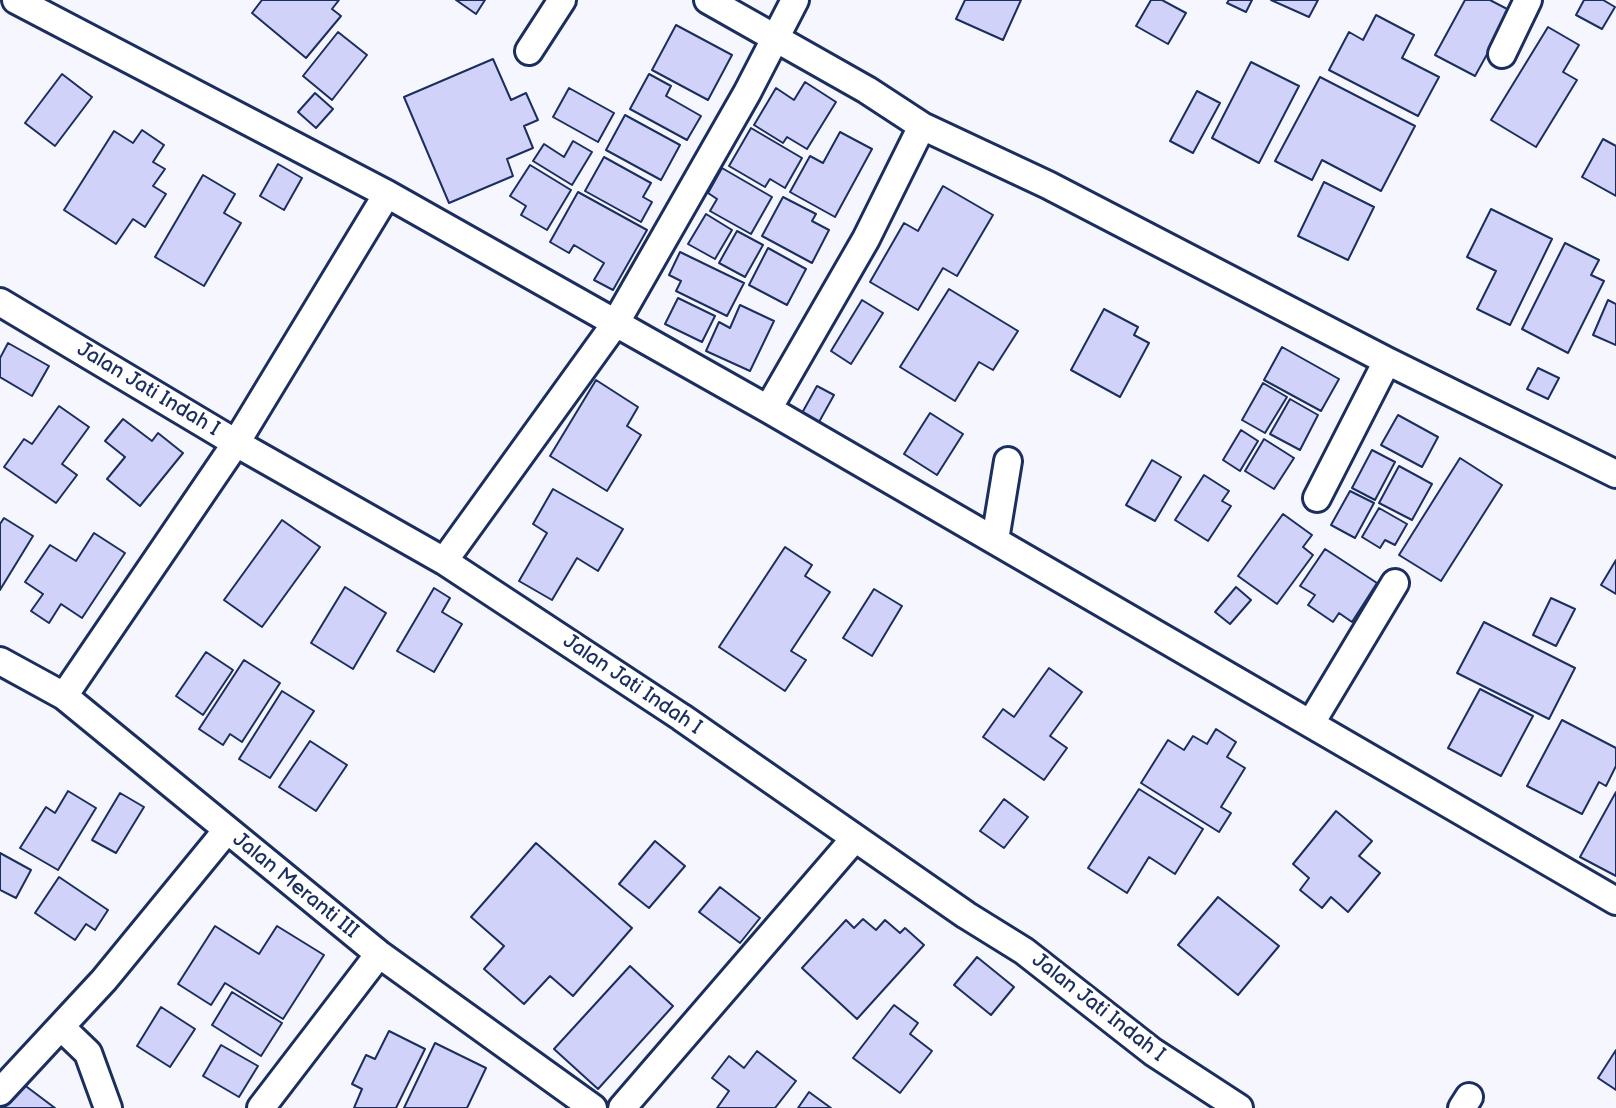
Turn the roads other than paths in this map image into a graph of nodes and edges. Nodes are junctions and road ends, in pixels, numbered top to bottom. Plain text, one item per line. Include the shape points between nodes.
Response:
1 (16, 0) edge
2 (562, 0) edge
3 (708, 0) edge
4 (794, 0) edge
5 (1528, 0) edge
6 (776, 40) junction
7 (529, 51) dead end
8 (1502, 54) dead end
9 (922, 126) junction
10 (387, 194) junction
11 (0, 302) edge
12 (615, 324) junction
13 (1387, 361) junction
14 (768, 409) junction
15 (236, 443) junction
16 (1009, 461) dead end
17 (1616, 474) edge
18 (1317, 498) dead end
19 (995, 540) junction
20 (444, 561) junction
21 (1395, 583) dead end
22 (0, 661) edge
23 (64, 696) junction
24 (1311, 723) junction
25 (227, 830) junction
26 (855, 838) junction
27 (1616, 901) edge
28 (379, 954) junction
29 (61, 1027) junction
30 (0, 1093) edge
31 (108, 1108) edge
32 (261, 1108) edge
33 (593, 1108) edge
34 (622, 1108) edge
35 (1239, 1108) edge

1 - 10 street
2 - 7 street
3 - 6 street
4 - 6 street
5 - 8 street
6 - 9 street
6 - 12 street
9 - 13 street via 1048,185
9 - 14 street via 866,239
10 - 12 street
10 - 15 street
11 - 15 street, Jalan Jati Indah I
12 - 14 street
12 - 20 street
13 - 17 street
13 - 18 street
14 - 19 street
15 - 20 street, Jalan Jati Indah I
15 - 23 street
16 - 19 street
19 - 24 street
20 - 26 street, Jalan Jati Indah I
21 - 24 street
22 - 23 street, Jalan Meranti III
23 - 25 street, Jalan Meranti III
24 - 27 street
25 - 28 street, Jalan Meranti III
25 - 29 street
26 - 34 street
26 - 35 street, Jalan Jati Indah I via 1024,951 1153,1052
28 - 32 street
28 - 33 street, Jalan Meranti III
29 - 30 street
29 - 31 street via 88,1053

